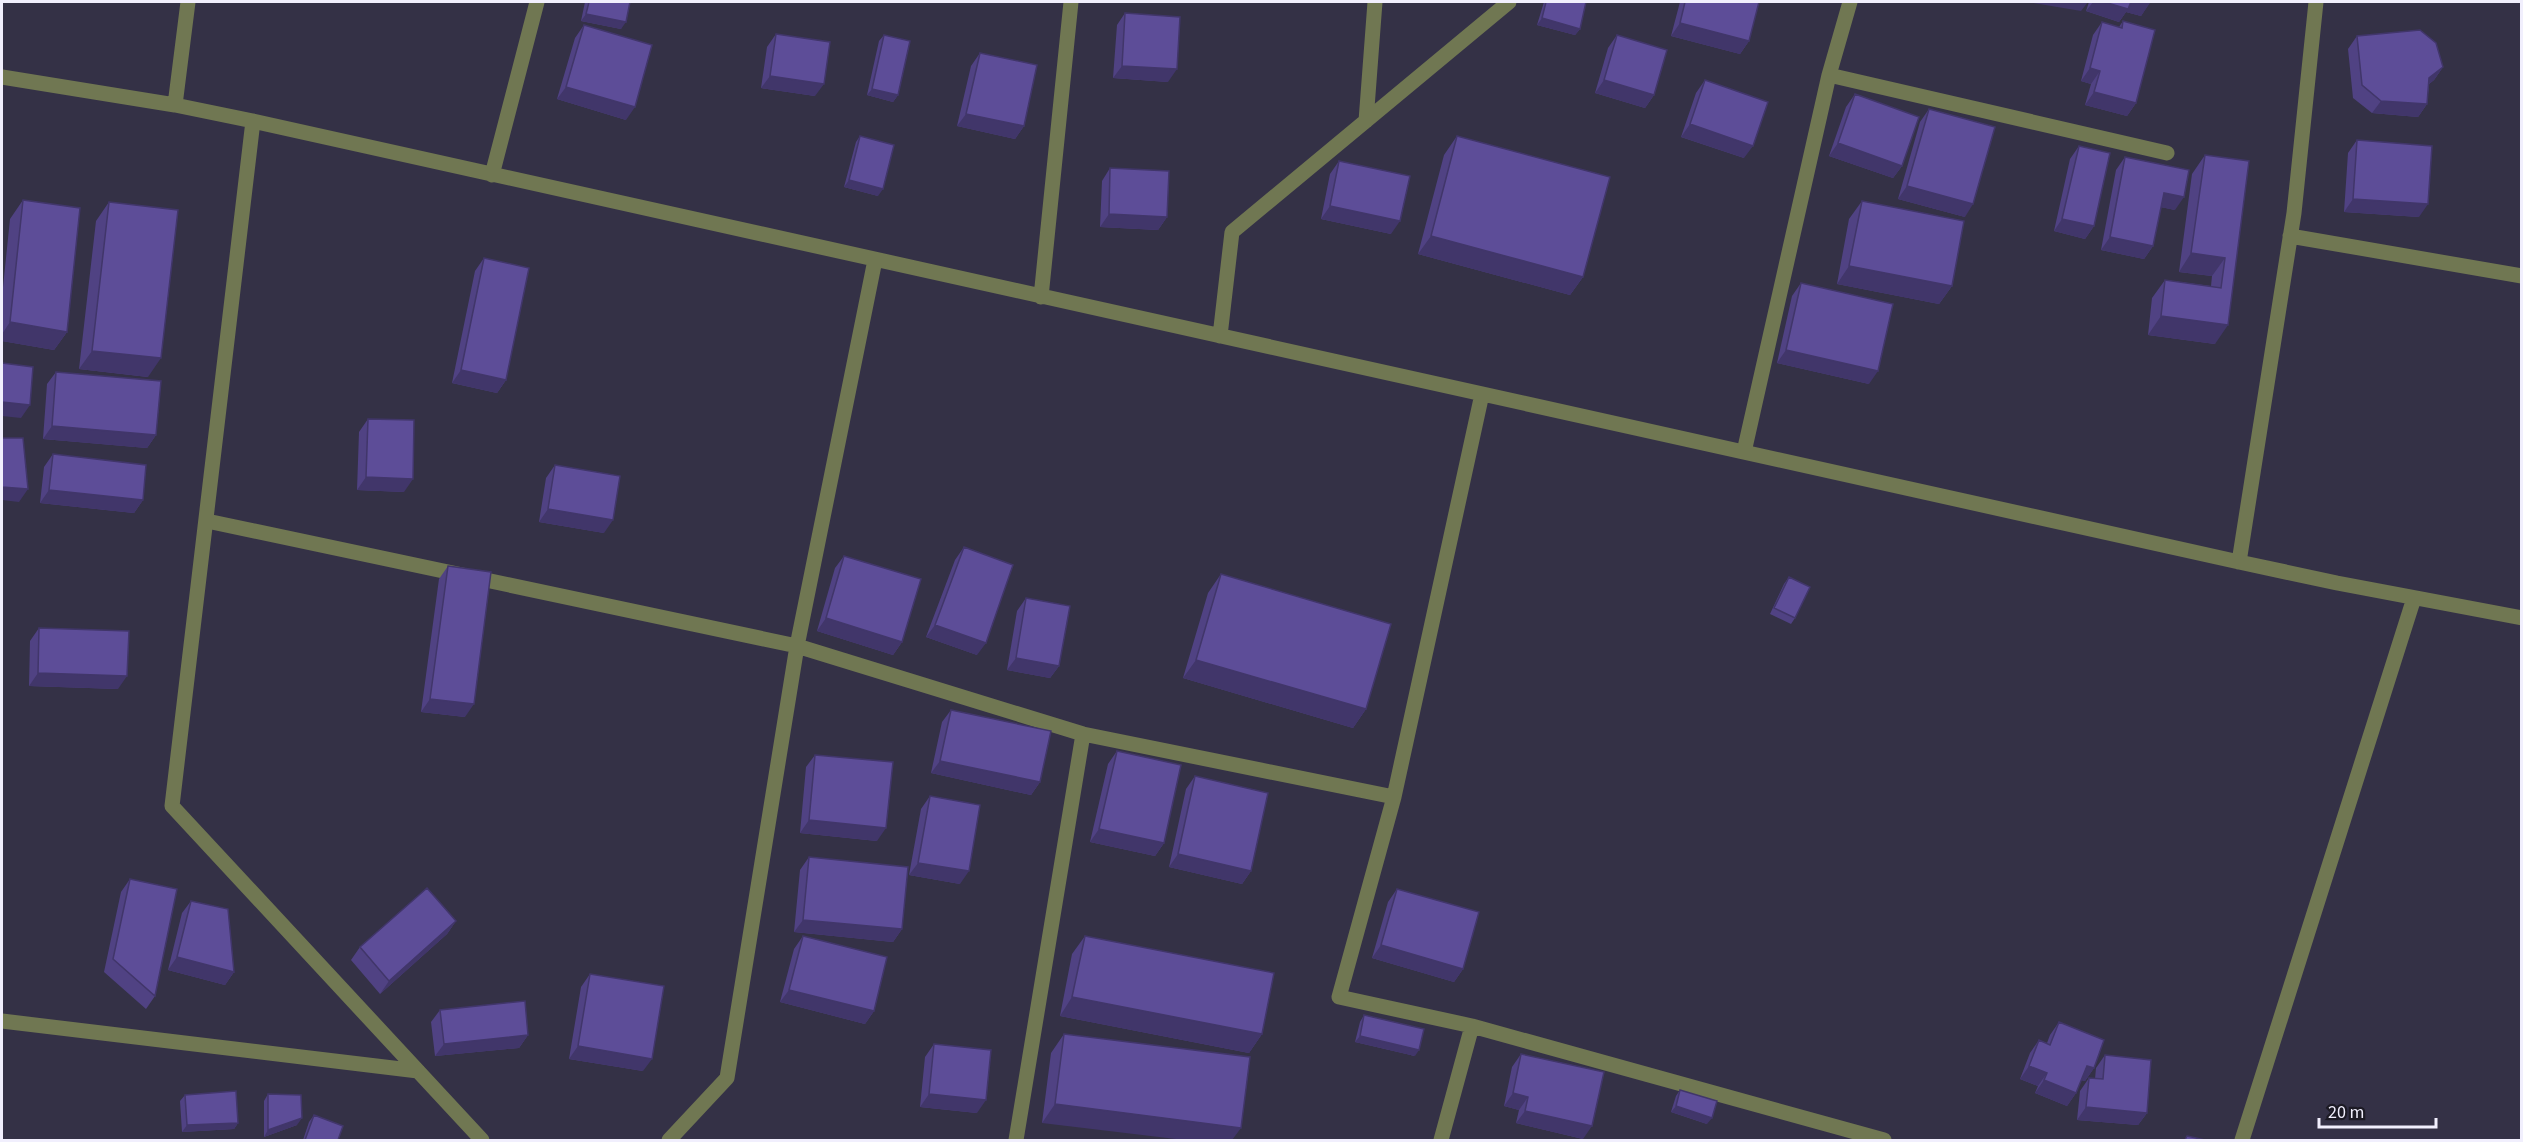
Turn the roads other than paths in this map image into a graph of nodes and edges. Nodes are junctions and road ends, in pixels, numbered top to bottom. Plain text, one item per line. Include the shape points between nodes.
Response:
1 (188, 2) edge
2 (537, 2) edge
3 (1071, 2) edge
4 (1375, 2) edge
5 (1509, 2) edge
6 (1850, 2) edge
7 (2316, 2) edge
8 (1828, 75) junction
9 (2, 77) edge
10 (175, 105) junction
11 (253, 121) junction
12 (1366, 121) junction
13 (2167, 153) dead end
14 (492, 175) junction
15 (2290, 236) junction
16 (875, 260) junction
17 (2522, 276) edge
18 (1041, 297) junction
19 (1220, 336) junction
20 (1482, 394) junction
21 (1744, 452) junction
22 (207, 521) junction
23 (2239, 562) junction
24 (2414, 598) junction
25 (2522, 618) edge
26 (797, 646) junction
27 (1083, 734) junction
28 (1394, 797) junction
29 (2, 1021) edge
30 (1472, 1026) junction
31 (418, 1071) junction
32 (482, 1140) edge
33 (669, 1140) edge
34 (1016, 1140) edge
35 (1441, 1140) edge
36 (1884, 1140) edge
37 (2242, 1140) edge

1 - 10 street
2 - 14 street
3 - 18 street
4 - 12 street
5 - 12 street
6 - 8 street
7 - 15 street
8 - 13 street
8 - 21 street
9 - 10 street
10 - 11 street
11 - 14 street
11 - 22 street
12 - 19 street via 1232,232
14 - 16 street
15 - 17 street
15 - 23 street
16 - 18 street
16 - 26 street
18 - 19 street
19 - 20 street
20 - 21 street
20 - 28 street
21 - 23 street
22 - 26 street
22 - 31 street via 172,806
23 - 24 street
24 - 25 street
24 - 37 street
26 - 27 street
26 - 33 street via 727,1078
27 - 28 street
27 - 34 street
28 - 30 street via 1339,997
29 - 31 street
30 - 35 street
30 - 36 street
31 - 32 street

